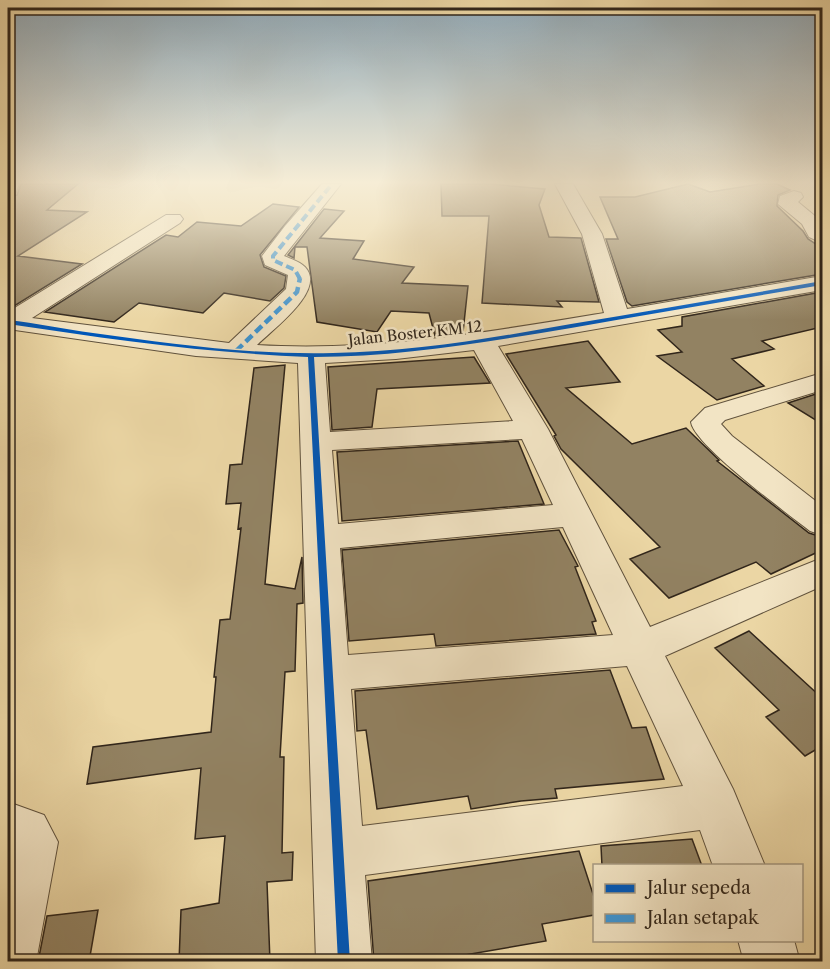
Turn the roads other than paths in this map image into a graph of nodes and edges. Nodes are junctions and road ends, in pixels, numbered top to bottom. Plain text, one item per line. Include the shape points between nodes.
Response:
1 (156, 229) edge
2 (293, 229) edge
3 (589, 229) edge
4 (822, 283) edge
5 (618, 318) junction
6 (8, 322) edge
7 (482, 341) junction
8 (236, 351) junction
9 (311, 355) junction
10 (822, 381) edge
11 (533, 429) junction
12 (317, 442) junction
13 (575, 515) junction
14 (822, 523) edge
15 (322, 537) junction
16 (822, 571) edge
17 (640, 649) junction
18 (329, 674) junction
19 (716, 805) junction
20 (8, 826) edge
21 (338, 854) junction
22 (738, 864) edge
23 (767, 942) edge
24 (8, 962) edge
25 (344, 962) edge
26 (772, 962) edge

1 - 6 street
2 - 8 street via 273,260 289,265 298,274 297,292
3 - 5 street
4 - 5 street, Jalan Boster KM 12
5 - 7 street, Jalan Boster KM 12
6 - 8 street, Jalan Boster KM 12
7 - 9 street, Jalan Boster KM 12 via 388,352
7 - 11 street
8 - 9 street, Jalan Boster KM 12
9 - 12 street
10 - 14 street via 715,414 706,423 721,444
11 - 12 street
11 - 13 street
12 - 15 street
13 - 15 street
13 - 17 street
15 - 18 street
16 - 17 street
17 - 18 street
17 - 19 street
18 - 21 street
19 - 21 street
19 - 22 street
20 - 24 street via 24,829 33,842
21 - 25 street
23 - 26 street

